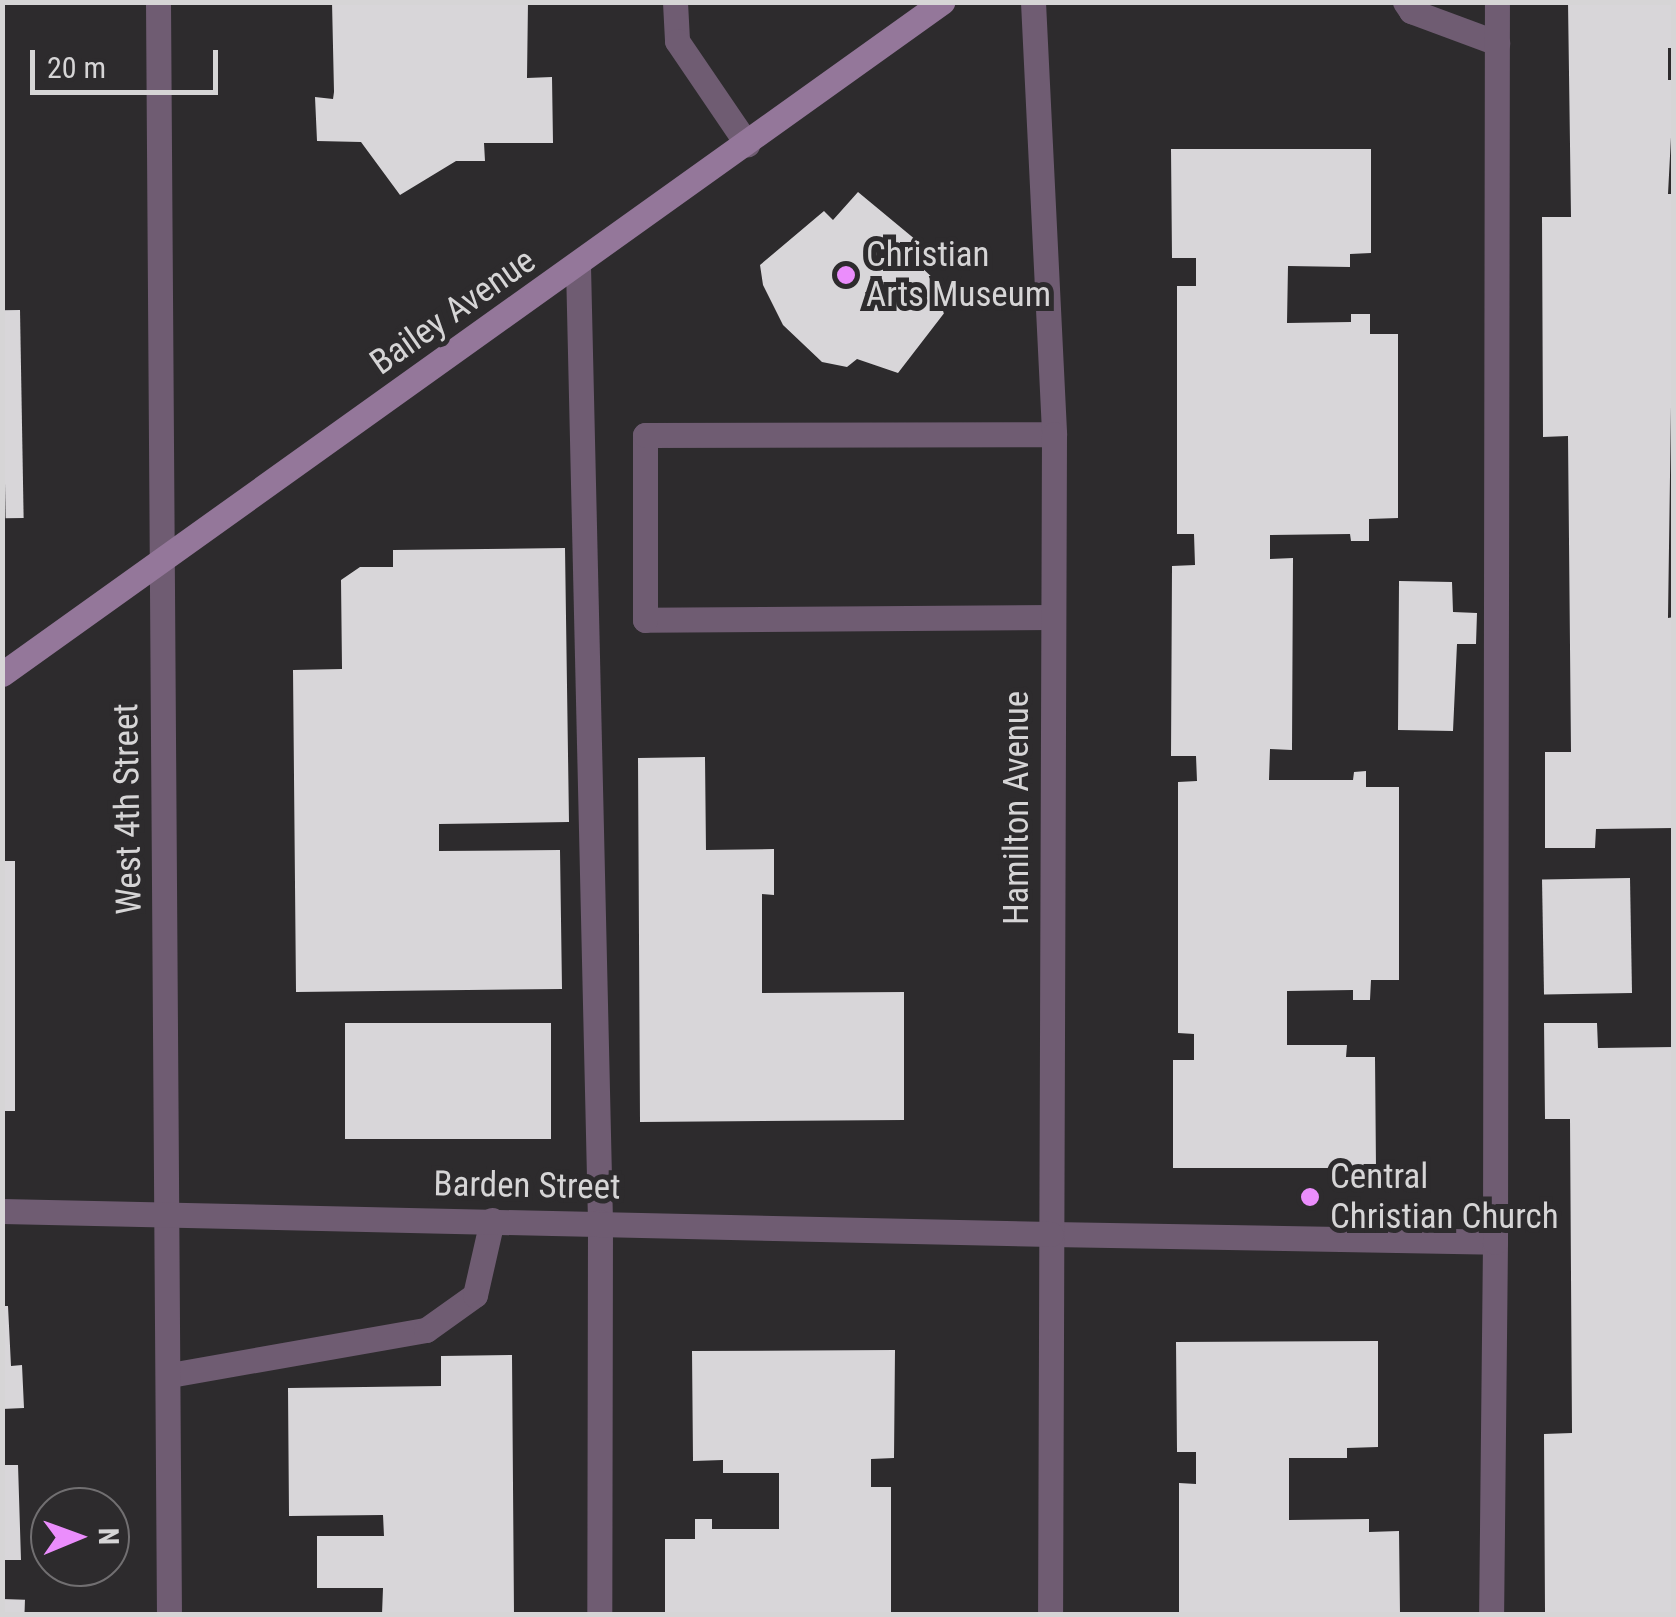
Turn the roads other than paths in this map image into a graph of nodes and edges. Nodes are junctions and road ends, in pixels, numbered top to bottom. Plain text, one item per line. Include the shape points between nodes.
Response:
1 (158, 2) edge
2 (675, 2) edge
3 (942, 2) edge
4 (1033, 2) edge
5 (1405, 2) edge
6 (1497, 2) edge
7 (1497, 43) junction
8 (746, 144) junction
9 (578, 266) junction
10 (1054, 434) junction
11 (159, 565) junction
12 (1053, 617) junction
13 (2, 674) edge
14 (2, 1211) edge
15 (170, 1212) junction
16 (492, 1220) junction
17 (600, 1222) junction
18 (1050, 1234) junction
19 (1495, 1242) junction
20 (170, 1375) junction
21 (169, 1614) edge
22 (598, 1614) edge
23 (1050, 1614) edge
24 (1491, 1614) edge

1 - 11 street, West 4th Street
2 - 8 street via 677,40
3 - 8 street, Bailey Avenue
4 - 10 street, Hamilton Avenue
5 - 7 street via 1411,11
6 - 7 street
7 - 19 street
8 - 9 street, Bailey Avenue
9 - 11 street, Bailey Avenue
9 - 17 street
10 - 12 street, Hamilton Avenue
10 - 12 street via 646,435 644,620
11 - 13 street, Bailey Avenue
11 - 15 street, West 4th Street
12 - 18 street, Hamilton Avenue
14 - 15 street, Barden Street
15 - 16 street, Barden Street
15 - 20 street, West 4th Street
16 - 17 street, Barden Street
16 - 20 street via 475,1295 426,1330
17 - 18 street, Barden Street
17 - 22 street
18 - 19 street, Barden Street
18 - 23 street, Hamilton Avenue
19 - 24 street
20 - 21 street, West 4th Street

